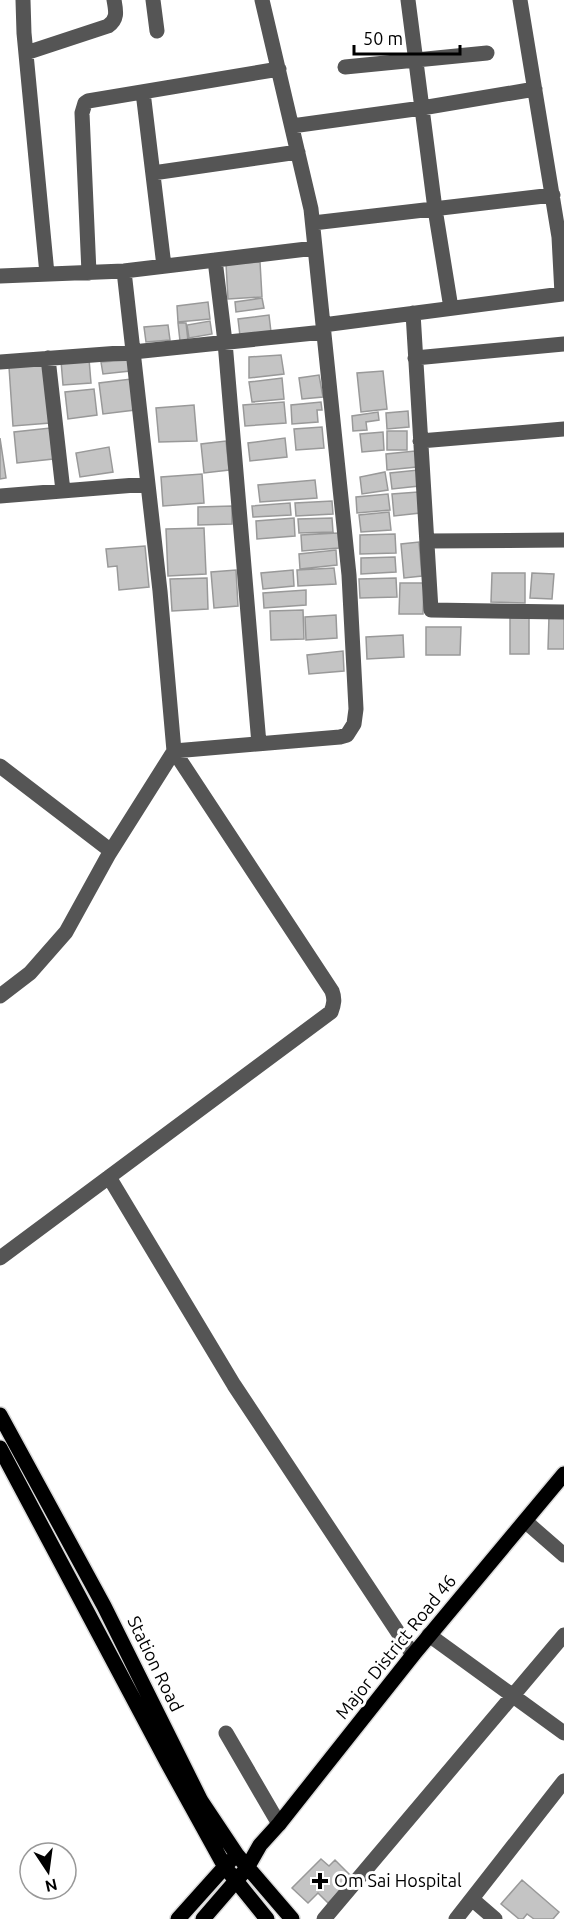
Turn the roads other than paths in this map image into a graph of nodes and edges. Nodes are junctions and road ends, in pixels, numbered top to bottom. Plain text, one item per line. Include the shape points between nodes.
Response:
1 (23, 0) edge
2 (114, 0) edge
3 (153, 0) edge
4 (262, 0) edge
5 (408, 0) edge
6 (520, 0) edge
7 (158, 31) dead end
8 (26, 53) junction
9 (487, 53) dead end
10 (416, 59) junction
11 (345, 67) dead end
12 (279, 69) junction
13 (535, 89) junction
14 (143, 92) junction
15 (422, 108) junction
16 (292, 126) junction
17 (298, 152) junction
18 (153, 173) junction
19 (552, 195) junction
20 (435, 209) junction
21 (313, 223) junction
22 (562, 236) edge
23 (315, 248) junction
24 (215, 260) junction
25 (164, 266) junction
26 (124, 272) junction
27 (89, 273) junction
28 (47, 274) junction
29 (0, 276) edge
30 (451, 308) junction
31 (413, 313) junction
32 (324, 329) junction
33 (225, 342) junction
34 (564, 344) edge
35 (133, 352) junction
36 (48, 358) junction
37 (415, 358) junction
38 (0, 362) edge
39 (564, 429) edge
40 (420, 441) junction
41 (148, 484) junction
42 (63, 491) junction
43 (0, 496) edge
44 (564, 540) edge
45 (427, 542) junction
46 (564, 612) edge
47 (259, 744) junction
48 (174, 751) junction
49 (0, 766) edge
50 (111, 851) junction
51 (0, 996) edge
52 (109, 1177) junction
53 (0, 1258) edge
54 (0, 1415) edge
55 (2, 1455) edge
56 (564, 1474) edge
57 (525, 1521) junction
58 (564, 1555) edge
59 (429, 1635) junction
60 (564, 1635) edge
61 (413, 1655) junction
62 (512, 1696) junction
63 (226, 1733) dead end
64 (564, 1733) edge
65 (564, 1780) edge
66 (279, 1824) junction
67 (260, 1845) junction
68 (237, 1855) junction
69 (225, 1866) junction
70 (247, 1868) junction
71 (235, 1881) junction
72 (473, 1900) junction
73 (178, 1919) edge
74 (203, 1919) edge
75 (267, 1919) edge
76 (292, 1919) edge
77 (324, 1919) edge
78 (456, 1919) edge
79 (495, 1919) edge

1 - 8 street
2 - 8 street via 117,13 113,23
3 - 7 street
4 - 12 street
5 - 10 street
6 - 13 street
8 - 28 street
9 - 10 street
10 - 11 street
10 - 15 street
12 - 14 street
12 - 16 street
13 - 15 street
13 - 19 street
14 - 18 street
14 - 27 street via 88,101 83,108
15 - 16 street
15 - 20 street
16 - 17 street
17 - 18 street
17 - 21 street
18 - 25 street
19 - 20 street
19 - 22 street
20 - 21 street
20 - 30 street
21 - 23 street
22 - 30 street via 562,294
23 - 24 street
23 - 32 street
24 - 25 street
24 - 33 street
25 - 26 street
26 - 27 street
26 - 35 street
27 - 28 street
28 - 29 street
30 - 31 street
31 - 32 street
31 - 37 street
32 - 33 street
32 - 47 street via 349,575 354,724 347,735 340,737
33 - 35 street
33 - 47 street
34 - 37 street
35 - 36 street
35 - 41 street
36 - 38 street
36 - 42 street
37 - 40 street
39 - 40 street
40 - 45 street
41 - 42 street
41 - 48 street
42 - 43 street
44 - 45 street
45 - 46 street via 431,610
47 - 48 street
48 - 50 street
48 - 52 street via 332,991 334,1005 331,1012
49 - 50 street
50 - 51 street via 66,932 30,974
52 - 53 street
52 - 61 street via 234,1385
54 - 68 main road, Station Road via 104,1606 201,1801
55 - 69 main road, Station Road
56 - 57 main road, Major District Road 46
57 - 58 street
57 - 59 main road, Major District Road 46
59 - 61 main road, Major District Road 46
59 - 62 street
60 - 62 street
61 - 66 main road, Major District Road 46
62 - 64 street
62 - 77 street
63 - 66 street
65 - 72 street
66 - 67 main road, Major District Road 46
67 - 68 main road, Major District Road 46
67 - 70 main road, Major District Road 46
68 - 69 main road, Major District Road 46
68 - 70 main road, Station Road
69 - 71 main road, Station Road
69 - 73 main road, Major District Road 46
70 - 71 main road, Major District Road 46
70 - 76 main road, Station Road
71 - 74 main road, Major District Road 46
71 - 75 main road, Station Road
72 - 78 street
72 - 79 street

